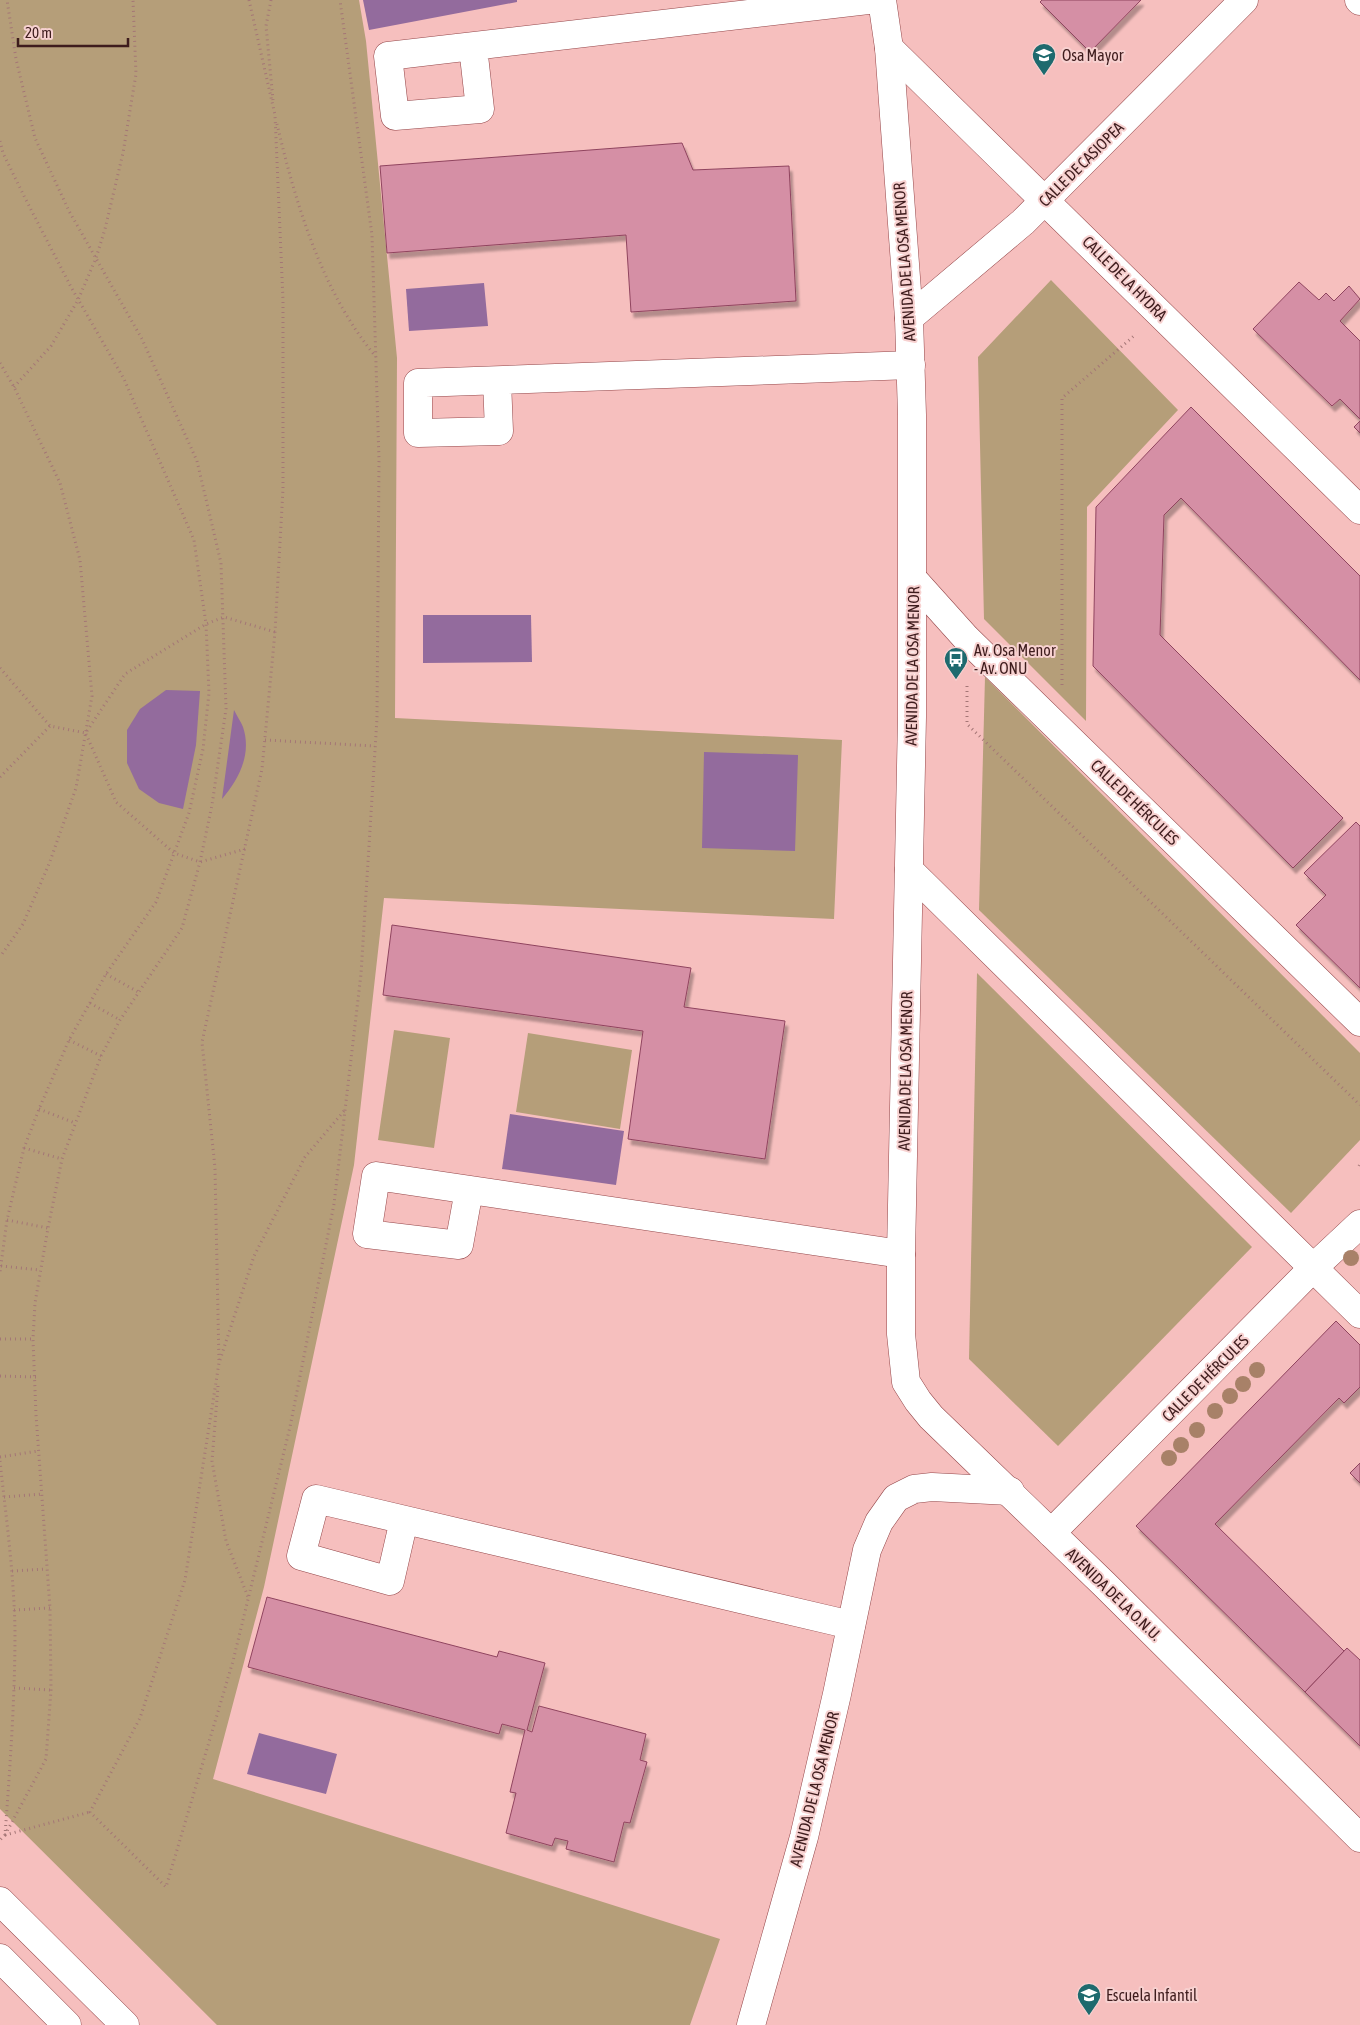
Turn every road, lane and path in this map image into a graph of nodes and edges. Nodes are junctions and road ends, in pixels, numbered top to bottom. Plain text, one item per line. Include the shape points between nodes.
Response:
1 (7, 0) edge
2 (133, 0) edge
3 (249, 0) edge
4 (270, 0) edge
5 (340, 0) edge
6 (868, 0) edge
7 (882, 0) edge
8 (1244, 0) edge
9 (473, 47) dead end
10 (889, 48) junction
11 (274, 115) junction
12 (0, 141) edge
13 (1045, 199) junction
14 (96, 258) junction
15 (78, 300) junction
16 (1160, 313) junction
17 (909, 318) junction
18 (376, 358) junction
19 (0, 363) edge
20 (911, 365) junction
21 (497, 381) dead end
22 (14, 387) junction
23 (1360, 510) edge
24 (913, 579) junction
25 (224, 617) junction
26 (206, 624) junction
27 (275, 632) junction
28 (966, 638) junction
29 (0, 668) edge
30 (50, 726) junction
31 (1062, 731) junction
32 (86, 733) junction
33 (265, 740) junction
34 (375, 746) junction
35 (0, 777) edge
36 (245, 849) junction
37 (174, 853) junction
38 (200, 862) junction
39 (909, 870) junction
40 (0, 957) edge
41 (106, 974) junction
42 (140, 992) junction
43 (90, 1003) junction
44 (120, 1020) junction
45 (1360, 1022) edge
46 (69, 1040) junction
47 (101, 1056) junction
48 (1360, 1106) edge
49 (39, 1109) junction
50 (345, 1111) junction
51 (75, 1123) junction
52 (24, 1148) junction
53 (62, 1159) junction
54 (469, 1190) dead end
55 (6, 1220) junction
56 (1360, 1224) edge
57 (48, 1228) junction
58 (901, 1254) junction
59 (0, 1266) edge
60 (1313, 1268) junction
61 (40, 1270) junction
62 (0, 1272) edge
63 (1360, 1314) edge
64 (901, 1334) joint
65 (0, 1339) edge
66 (34, 1339) junction
67 (219, 1363) junction
68 (0, 1376) edge
69 (36, 1377) junction
70 (38, 1450) junction
71 (0, 1459) edge
72 (1010, 1492) junction
73 (42, 1494) junction
74 (4, 1497) junction
75 (404, 1520) dead end
76 (1051, 1533) junction
77 (47, 1569) junction
78 (12, 1571) junction
79 (248, 1598) junction
80 (50, 1608) junction
81 (14, 1610) junction
82 (851, 1625) junction
83 (14, 1688) junction
84 (51, 1690) junction
85 (90, 1812) junction
86 (4, 1836) junction
87 (1360, 1838) edge
88 (0, 1840) edge
89 (0, 1901) edge
90 (0, 1958) edge
91 (67, 2025) edge
92 (125, 2025) edge
93 (750, 2025) edge

1 - 14 path via 16,59 36,138 69,211
2 - 14 path via 136,74 123,152
3 - 11 path
4 - 11 path via 266,26
5 - 18 path via 372,235
6 - 9 street
7 - 10 street, AVENIDA DE LA OSA MENOR
8 - 13 street, CALLE DE CASIOPEA
10 - 13 street, CALLE DE LA HYDRA
10 - 17 street, AVENIDA DE LA OSA MENOR
11 - 18 path via 290,179 324,271 357,335
11 - 27 path via 283,300 282,489
12 - 15 path via 25,198
13 - 16 street, CALLE DE LA HYDRA
13 - 17 street, CALLE DE CASIOPEA via 1023,222
14 - 15 path
14 - 25 path via 142,339 197,461 221,563
15 - 22 path via 51,346
15 - 26 path via 124,379 194,540
16 - 23 street, CALLE DE LA HYDRA
16 - 31 path via 1062,398
17 - 20 street, AVENIDA DE LA OSA MENOR
18 - 34 path via 379,470
19 - 22 path
20 - 21 street
20 - 24 street, AVENIDA DE LA OSA MENOR
22 - 32 path via 60,483 80,560 92,696
24 - 28 street, CALLE DE HÉRCULES
24 - 39 street, AVENIDA DE LA OSA MENOR
25 - 26 path
25 - 27 path
25 - 38 path via 226,710
26 - 32 path via 125,674
26 - 37 path via 208,693 203,749 189,813
27 - 33 path
28 - 31 street, CALLE DE HÉRCULES
28 - 48 path via 967,724
29 - 30 path
30 - 32 path
30 - 35 path
31 - 45 street, CALLE DE HÉRCULES
32 - 37 path via 116,802
32 - 40 path via 76,788 49,864 23,924
33 - 34 path
33 - 36 path
34 - 50 path via 361,974
36 - 38 path
36 - 67 path via 202,1042 215,1168
37 - 38 path
37 - 41 path via 156,902
38 - 42 path via 182,928
39 - 58 street, AVENIDA DE LA OSA MENOR
39 - 60 street
41 - 42 path
41 - 43 path
42 - 44 path
43 - 44 path
43 - 46 path
44 - 47 path
46 - 47 path
46 - 49 path
47 - 51 path
49 - 51 path
49 - 52 path
50 - 67 path via 305,1157 254,1256
50 - 79 path via 334,1204 290,1427
51 - 53 path
52 - 53 path
52 - 55 path
53 - 57 path
54 - 58 street
55 - 57 path
55 - 59 path
56 - 60 street, CALLE DE HÉRCULES
57 - 61 path
58 - 64 street, AVENIDA DE LA OSA MENOR
59 - 61 path
59 - 62 path
60 - 63 street
60 - 76 street, CALLE DE HÉRCULES
61 - 66 path
64 - 72 street, AVENIDA DE LA O.N.U. via 906,1382 918,1401
65 - 66 path
66 - 69 path
67 - 79 path via 212,1461 226,1541
67 - 85 path via 185,1580 140,1718
68 - 69 path
69 - 70 path
70 - 71 path
70 - 73 path
71 - 74 path
72 - 76 street, AVENIDA DE LA O.N.U.
72 - 82 street, AVENIDA DE LA OSA MENOR via 932,1487 896,1498 879,1522 867,1550
73 - 74 path
73 - 77 path
74 - 78 path
75 - 82 street
76 - 87 street, AVENIDA DE LA O.N.U.
77 - 78 path
77 - 80 path
78 - 81 path
79 - 85 path via 233,1661 166,1887
80 - 81 path
80 - 84 path
81 - 83 path
82 - 93 street, AVENIDA DE LA OSA MENOR via 804,1837
83 - 84 path
83 - 86 path
84 - 86 path via 46,1759
85 - 86 path
86 - 88 path
89 - 92 street
90 - 91 street

